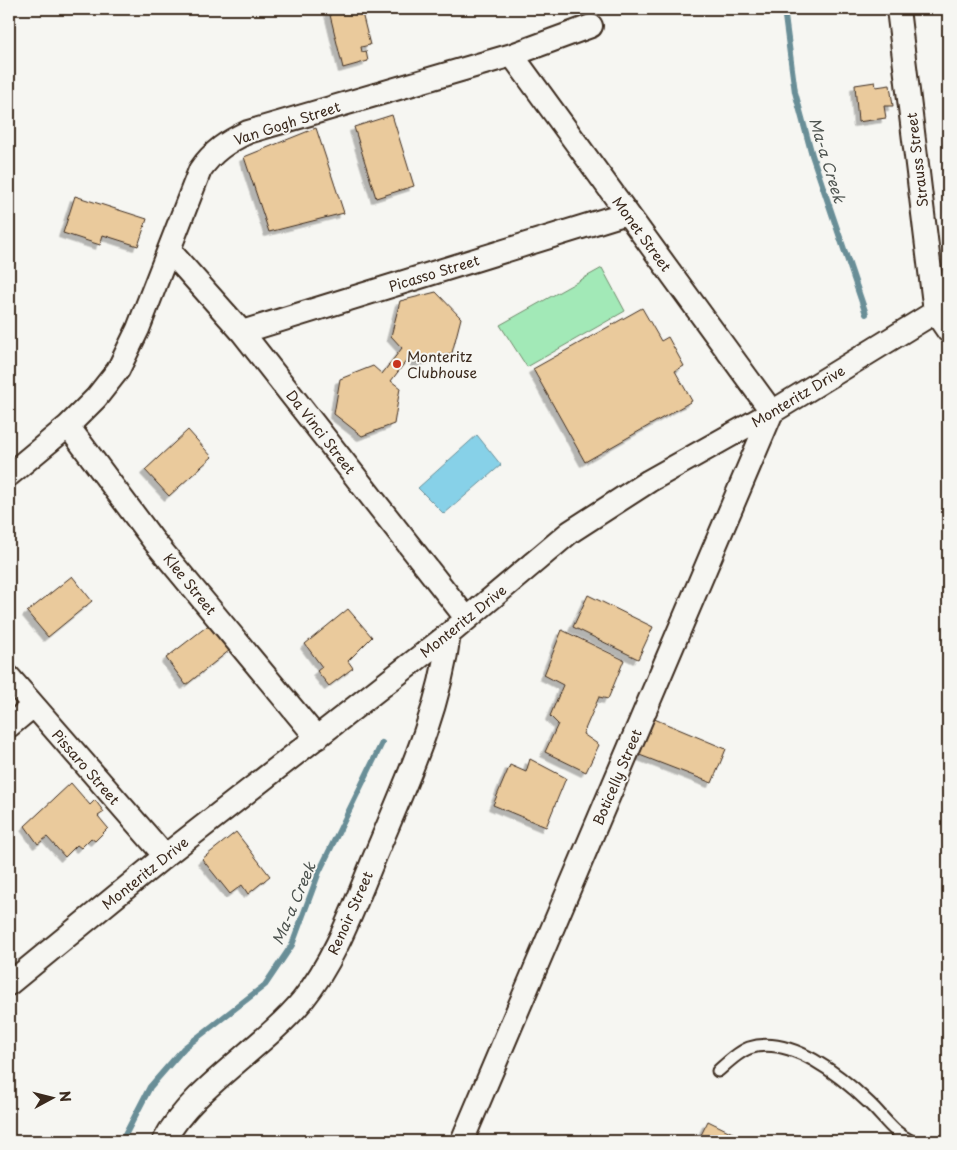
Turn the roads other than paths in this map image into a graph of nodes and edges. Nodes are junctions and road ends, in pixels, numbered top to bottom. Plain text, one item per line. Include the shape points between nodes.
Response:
1 (898, 9) edge
2 (591, 26) dead end
3 (512, 55) junction
4 (626, 213) junction
5 (168, 250) junction
6 (942, 308) edge
7 (948, 331) edge
8 (242, 332) junction
9 (772, 412) junction
10 (68, 426) junction
11 (9, 475) edge
12 (467, 619) junction
13 (449, 634) junction
14 (9, 676) edge
15 (33, 706) junction
16 (9, 726) edge
17 (317, 738) junction
18 (165, 856) junction
19 (9, 984) edge
20 (718, 1071) dead end
21 (164, 1141) edge
22 (462, 1141) edge
23 (911, 1141) edge

1 - 6 street, Strauss Street
2 - 3 street, Van Gogh Street
3 - 4 street, Monet Street
3 - 5 street, Van Gogh Street via 248,132 227,142 211,154 200,170
4 - 8 street, Picasso Street
4 - 9 street, Monet Street
5 - 8 street, Da Vinci Street
5 - 10 street, Van Gogh Street via 138,329 118,370
6 - 7 street
6 - 9 street, Monteritz Drive
8 - 12 street, Da Vinci Street
9 - 12 street, Monteritz Drive via 611,504 570,532
9 - 22 street, Boticelly Street
10 - 11 street, Van Gogh Street
10 - 17 street, Klee Street via 154,540
12 - 13 street, Monteritz Drive
13 - 17 street, Monteritz Drive
13 - 21 street, Renoir Street via 445,671 422,745 343,933 323,972 302,1001 272,1032 186,1110
14 - 15 street, Pissaro Street
15 - 16 street
15 - 18 street, Pissaro Street
17 - 18 street, Monteritz Drive
18 - 19 street, Monteritz Drive
20 - 23 lane via 746,1049 762,1044 779,1046 829,1068 869,1103 899,1136

